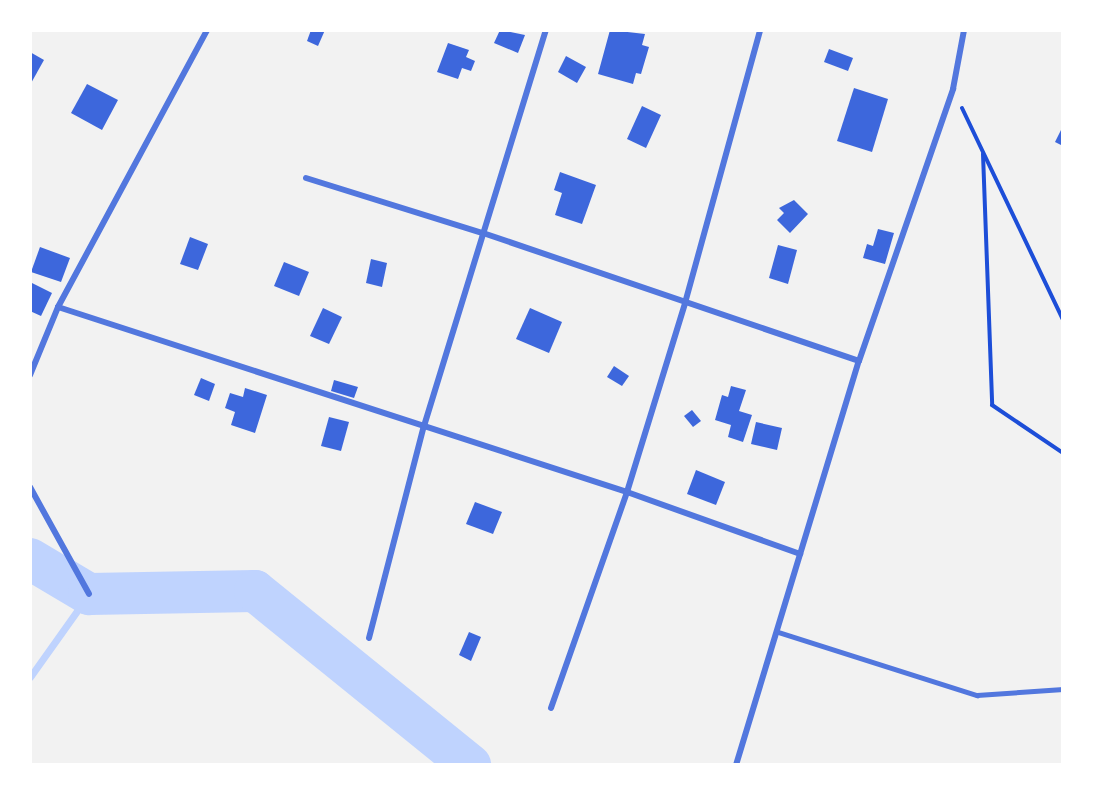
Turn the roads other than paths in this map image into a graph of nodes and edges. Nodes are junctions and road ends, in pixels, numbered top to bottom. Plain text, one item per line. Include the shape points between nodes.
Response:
1 (207, 30) edge
2 (546, 30) edge
3 (760, 30) edge
4 (964, 30) edge
5 (306, 178) dead end
6 (483, 232) junction
7 (685, 303) junction
8 (58, 307) junction
9 (859, 361) junction
10 (30, 375) edge
11 (424, 426) junction
12 (30, 487) edge
13 (627, 492) junction
14 (800, 554) junction
15 (89, 594) dead end
16 (778, 632) junction
17 (369, 638) dead end
18 (1063, 689) edge
19 (551, 708) dead end
20 (736, 765) edge

1 - 8 street
2 - 6 street
3 - 7 street
4 - 9 street via 953,89
5 - 6 street
6 - 7 street
6 - 11 street
7 - 9 street
7 - 13 street
8 - 10 street
8 - 11 street
9 - 14 street
11 - 13 street
11 - 17 street
12 - 15 street
13 - 14 street
13 - 19 street
14 - 16 street
16 - 18 lane via 977,694
16 - 20 street

